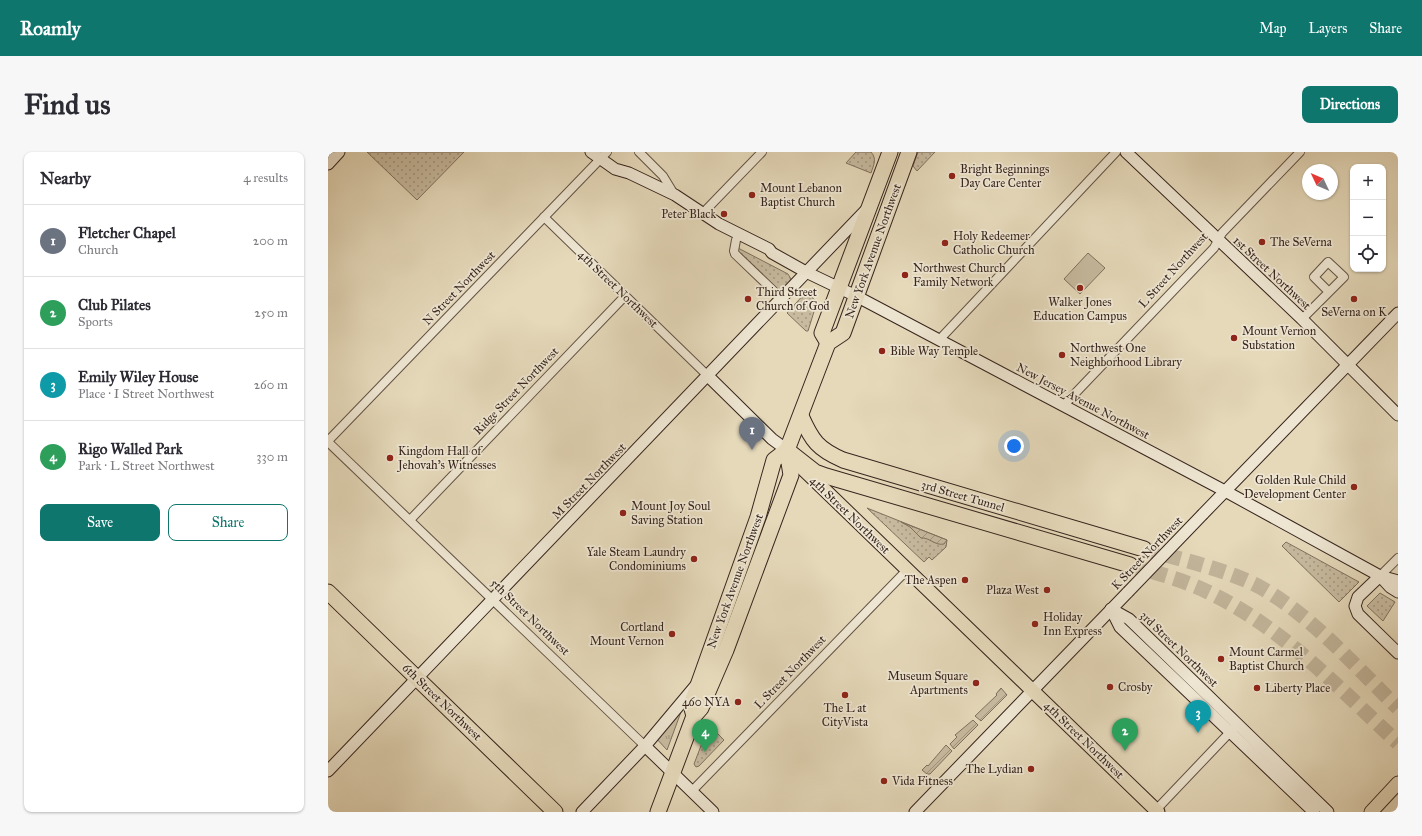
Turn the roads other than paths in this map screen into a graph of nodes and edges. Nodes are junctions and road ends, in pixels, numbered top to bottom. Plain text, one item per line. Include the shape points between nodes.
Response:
1 (339, 152) edge
2 (591, 152) edge
3 (639, 152) edge
4 (762, 152) edge
5 (909, 152) edge
6 (1116, 152) edge
7 (1126, 152) edge
8 (1300, 152) edge
9 (888, 153) edge
10 (604, 155) edge
11 (328, 164) edge
12 (675, 195) junction
13 (868, 208) junction
14 (703, 213) junction
15 (544, 217) junction
16 (736, 240) junction
17 (1218, 241) junction
18 (772, 253) junction
19 (806, 272) junction
20 (838, 287) junction
21 (1328, 292) dead end
22 (625, 296) junction
23 (856, 296) junction
24 (781, 298) junction
25 (1398, 313) edge
26 (1302, 319) junction
27 (940, 339) junction
28 (828, 343) junction
29 (1348, 365) junction
30 (708, 376) junction
31 (1064, 405) junction
32 (1398, 415) edge
33 (801, 416) junction
34 (328, 441) edge
35 (787, 450) junction
36 (1225, 491) junction
37 (410, 520) junction
38 (1144, 549) tunnel mouth
39 (1398, 558) edge
40 (1130, 566) tunnel mouth
41 (907, 570) junction
42 (1380, 576) junction
43 (1398, 581) edge
44 (328, 592) edge
45 (1398, 592) edge
46 (493, 600) junction
47 (1111, 609) junction
48 (1398, 653) edge
49 (417, 678) junction
50 (699, 682) junction
51 (1033, 690) junction
52 (694, 716) junction
53 (1234, 728) junction
54 (645, 746) junction
55 (328, 770) edge
56 (672, 773) junction
57 (1398, 784) edge
58 (692, 792) junction
59 (1156, 811) edge
60 (555, 812) edge
61 (582, 812) edge
62 (658, 812) edge
63 (713, 812) edge
64 (915, 812) edge
65 (1314, 812) edge
66 (1328, 812) edge
67 (1371, 812) edge

1 - 11 street
2 - 10 street, New Jersey Avenue Northwest
3 - 12 street via 663,176
4 - 14 street
5 - 23 highway, New York Avenue Northwest
6 - 27 street
7 - 17 street, 1st Street Northwest
8 - 17 street, L Street Northwest via 1222,233
9 - 13 highway, New York Avenue Northwest
10 - 12 street, New Jersey Avenue Northwest via 613,159 629,173
10 - 15 street, N Street Northwest
12 - 14 street, New Jersey Avenue Northwest
12 - 16 street, New Jersey Avenue Northwest via 705,222
13 - 19 street, M Street Northwest
13 - 20 highway, New York Avenue Northwest
14 - 18 street, New Jersey Avenue Northwest
15 - 22 street, 4th Street Northwest
15 - 34 street, N Street Northwest
16 - 18 street, New Jersey Avenue Northwest via 767,255
16 - 24 street via 735,254
17 - 26 street, 1st Street Northwest
17 - 31 street, L Street Northwest
18 - 19 street, New Jersey Avenue Northwest
19 - 20 street, New Jersey Avenue Northwest
19 - 24 street, M Street Northwest
20 - 23 street, New Jersey Avenue Northwest
20 - 28 highway, New York Avenue Northwest via 822,333
21 - 26 street
22 - 30 street, 4th Street Northwest
22 - 37 street, Ridge Street Northwest
23 - 27 street, New Jersey Avenue Northwest
23 - 28 highway, New York Avenue Northwest via 843,333
24 - 30 street, M Street Northwest
25 - 29 street, K Street Northwest
26 - 29 street, 1st Street Northwest
27 - 31 street, New Jersey Avenue Northwest
28 - 33 highway, New York Avenue Northwest
29 - 32 street, 1st Street Northwest
29 - 36 street, K Street Northwest
30 - 35 street, 4th Street Northwest
30 - 46 street, M Street Northwest
31 - 36 street, New Jersey Avenue Northwest
33 - 35 highway, New York Avenue Northwest
33 - 38 highway, 3rd Street Tunnel via 817,445 844,460
34 - 37 street, 5th Street Northwest
35 - 40 highway, 3rd Street Tunnel via 815,472 826,476
35 - 41 main road, 4th Street Northwest via 802,468
35 - 50 highway, New York Avenue Northwest via 774,460 758,517
35 - 52 highway, New York Avenue Northwest via 791,475 726,650 701,708
36 - 42 street, New Jersey Avenue Northwest
36 - 47 street, K Street Northwest, bridge
37 - 46 street, 5th Street Northwest
39 - 42 street
41 - 51 main road, 4th Street Northwest
41 - 58 street, L Street Northwest
42 - 43 street, New Jersey Avenue Northwest
42 - 45 street, New Jersey Avenue Northwest
42 - 48 street via 1358,597 1355,606 1358,614
44 - 49 highway, 6th Street Northwest
46 - 49 street, M Street Northwest
46 - 54 street, 5th Street Northwest
47 - 51 street, K Street Northwest
47 - 53 street, 3rd Street Northwest via 1120,626
49 - 55 street, M Street Northwest
49 - 60 highway, 6th Street Northwest
50 - 52 highway, New York Avenue Northwest via 691,705
50 - 54 street
51 - 59 main road, 4th Street Northwest
51 - 64 street, K Street Northwest
52 - 56 highway, New York Avenue Northwest
53 - 59 street
53 - 65 street, 3rd Street Northwest
53 - 66 street, 3rd Street Northwest
54 - 56 street, 5th Street Northwest
54 - 61 street
56 - 58 street, 5th Street Northwest
56 - 62 highway, New York Avenue Northwest
57 - 67 main road
58 - 63 street, 5th Street Northwest

